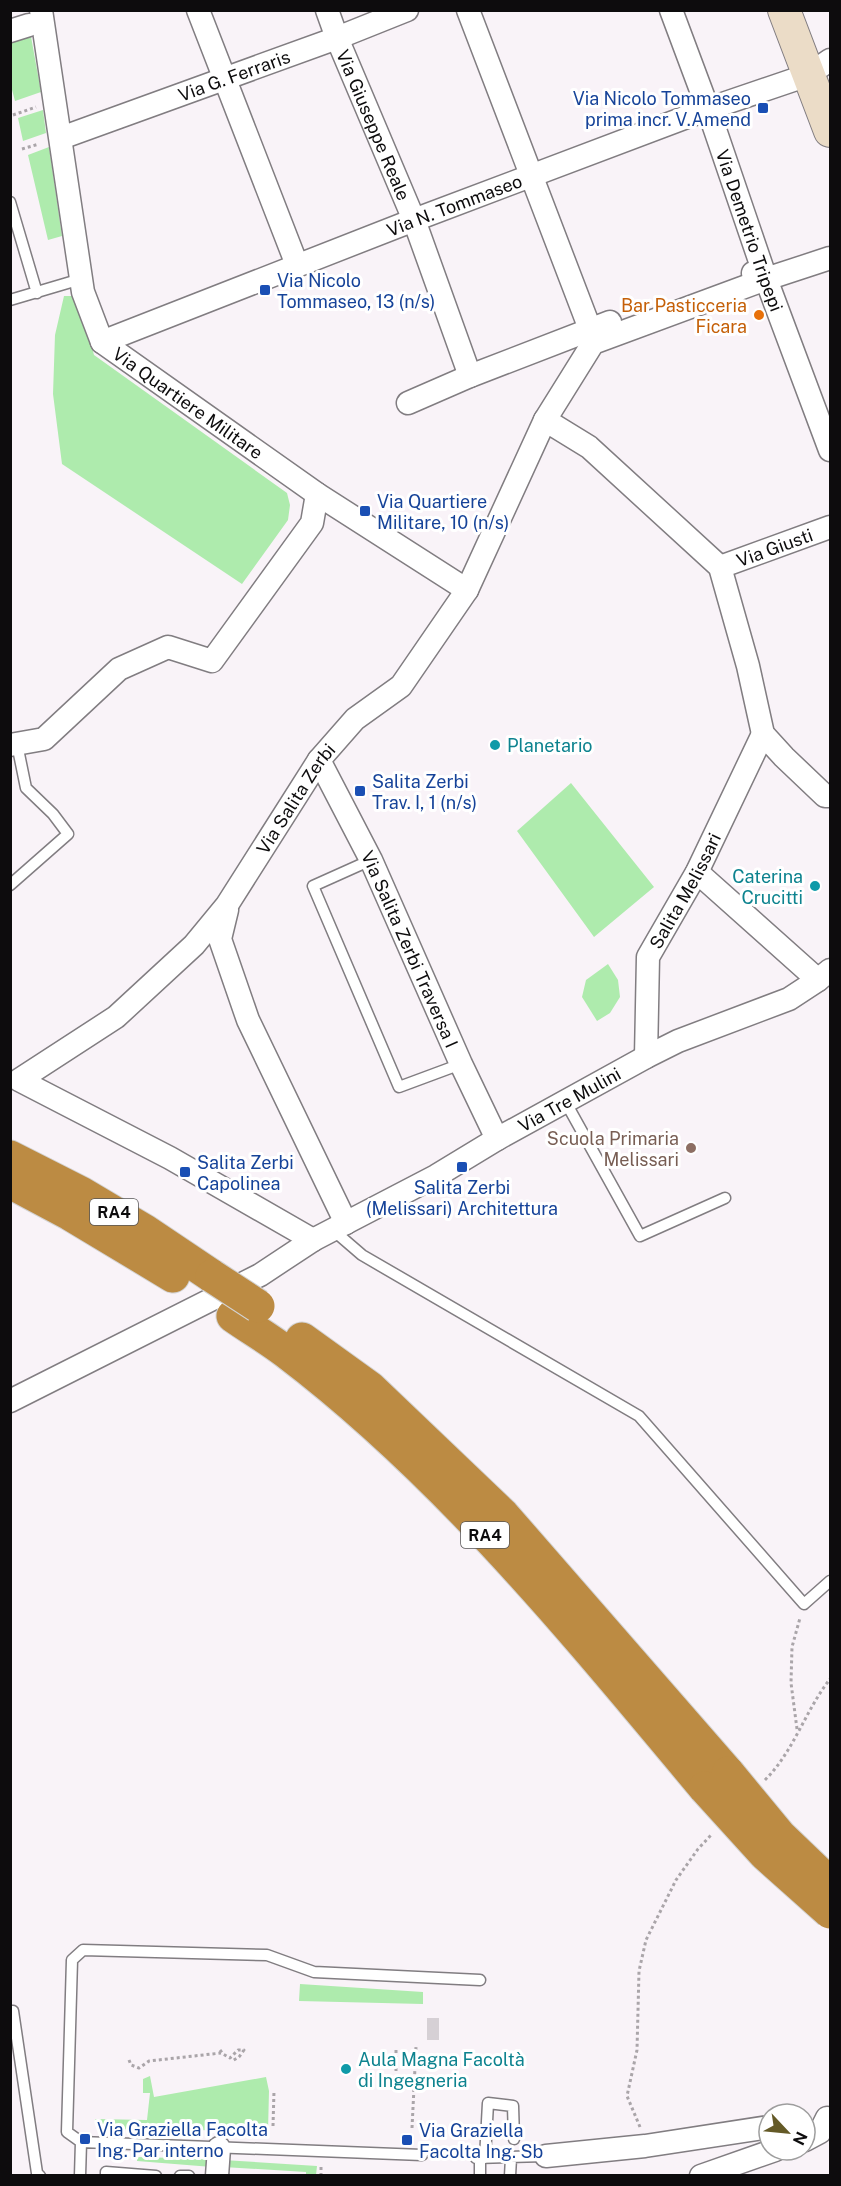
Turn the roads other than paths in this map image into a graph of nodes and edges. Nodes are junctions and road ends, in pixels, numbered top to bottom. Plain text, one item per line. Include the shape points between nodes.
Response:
1 (198, 10) edge
2 (327, 10) edge
3 (407, 10) edge
4 (468, 10) edge
5 (671, 10) edge
6 (784, 10) edge
7 (27, 22) edge
8 (337, 38) junction
9 (819, 68) edge
10 (224, 78) junction
11 (708, 109) junction
12 (831, 131) edge
13 (55, 140) junction
14 (532, 177) junction
15 (10, 202) edge
16 (414, 220) junction
17 (831, 258) edge
18 (297, 264) junction
19 (81, 279) junction
20 (766, 279) junction
21 (37, 293) junction
22 (10, 300) edge
23 (590, 329) junction
24 (102, 342) junction
25 (470, 376) junction
26 (408, 403) dead end
27 (545, 420) junction
28 (831, 450) edge
29 (317, 494) junction
30 (831, 527) edge
31 (720, 567) junction
32 (467, 590) junction
33 (764, 734) junction
34 (14, 744) edge
35 (319, 760) junction
36 (829, 798) edge
37 (370, 860) junction
38 (697, 872) junction
39 (10, 885) edge
40 (228, 905) junction
41 (824, 975) edge
42 (646, 1057) junction
43 (461, 1064) junction
44 (565, 1101) junction
45 (497, 1139) junction
46 (10, 1157) edge
47 (10, 1182) edge
48 (725, 1198) dead end
49 (339, 1226) junction
50 (313, 1240) junction
51 (202, 1282) junction
52 (10, 1401) edge
53 (831, 1581) edge
54 (717, 1781) junction
55 (831, 1884) edge
56 (831, 1912) edge
57 (480, 1980) dead end
58 (13, 2011) dead end
59 (821, 2120) edge
60 (757, 2129) edge
61 (817, 2134) edge
62 (514, 2139) dead end
63 (81, 2142) junction
64 (219, 2148) junction
65 (422, 2155) dead end
66 (546, 2156) joint
67 (757, 2156) edge
68 (480, 2158) junction
69 (511, 2158) junction
70 (40, 2175) edge
71 (80, 2175) edge
72 (106, 2175) edge
73 (156, 2175) edge
74 (180, 2175) edge
75 (189, 2175) edge
76 (217, 2175) edge
77 (480, 2175) edge
78 (510, 2175) edge
79 (701, 2175) edge

1 - 10 street
2 - 8 street, Via Giuseppe Reale
3 - 8 street, Via G. Ferraris
4 - 14 street
5 - 11 street, Via Demetrio Tripepi
6 - 9 street
7 - 13 street, Via Quartiere Militare
8 - 10 street, Via G. Ferraris
8 - 16 street, Via Giuseppe Reale
9 - 11 street, Via N. Tommaseo
9 - 12 street
10 - 13 street, Via G. Ferraris
10 - 18 street
11 - 14 street, Via N. Tommaseo
11 - 20 street, Via Demetrio Tripepi
13 - 19 street, Via Quartiere Militare
14 - 16 street, Via N. Tommaseo
14 - 23 street
15 - 21 lane
16 - 18 street, Via N. Tommaseo
16 - 25 street, Via Giuseppe Reale
17 - 20 street, Via Salita Zerbi
18 - 24 street, Via N. Tommaseo
19 - 21 lane
19 - 24 street, Via Quartiere Militare
20 - 23 street via 746,270
20 - 27 street, Via Salita Zerbi via 593,343
20 - 28 street, Via Demetrio Tripepi
21 - 22 lane
23 - 25 street
24 - 29 street, Via Quartiere Militare
25 - 26 street
27 - 31 street via 589,447
27 - 32 street, Via Salita Zerbi
29 - 32 street, Via Quartiere Militare
29 - 34 street via 312,523 212,662 168,647 119,669 44,740
30 - 31 street, Via Giusti
31 - 33 street
32 - 35 street, Via Salita Zerbi via 401,686 355,719
33 - 36 street
33 - 38 street, Salita Melissari
34 - 39 lane via 26,788 68,834
35 - 37 street, Via Salita Zerbi Traversa I
35 - 40 street, Via Salita Zerbi
37 - 43 street, Via Salita Zerbi Traversa I
37 - 43 lane via 314,886 399,1087
38 - 41 street
38 - 42 street, Salita Melissari via 648,957
40 - 49 street via 220,939 248,1020
40 - 50 street, Via Salita Zerbi via 194,945 116,1017 19,1080 170,1158
41 - 42 street, Via Tre Mulini via 789,999
42 - 44 street, Via Tre Mulini
43 - 45 street, Via Salita Zerbi Traversa I
44 - 45 street, Via Tre Mulini
44 - 48 lane via 640,1236
45 - 49 street, Via Tre Mulini
46 - 51 highway, RA4 via 145,1230
47 - 51 highway, RA4
49 - 50 street, Via Tre Mulini
49 - 53 lane via 362,1255 639,1416 804,1604
50 - 52 street, Via Tre Mulini via 260,1275
51 - 54 highway, RA4, bridge via 245,1311 469,1516 595,1658
54 - 55 highway, RA4, bridge
54 - 56 highway, RA4, bridge via 765,1854
57 - 63 lane via 314,1972 267,1955 83,1950 72,1960 67,2132
58 - 70 lane
59 - 61 street
60 - 66 street
62 - 68 lane via 513,2106 488,2103
63 - 64 lane
63 - 71 lane
64 - 65 lane
64 - 76 street
66 - 69 lane
67 - 79 street
68 - 69 lane
68 - 77 lane
69 - 78 lane
72 - 73 lane
74 - 75 lane

